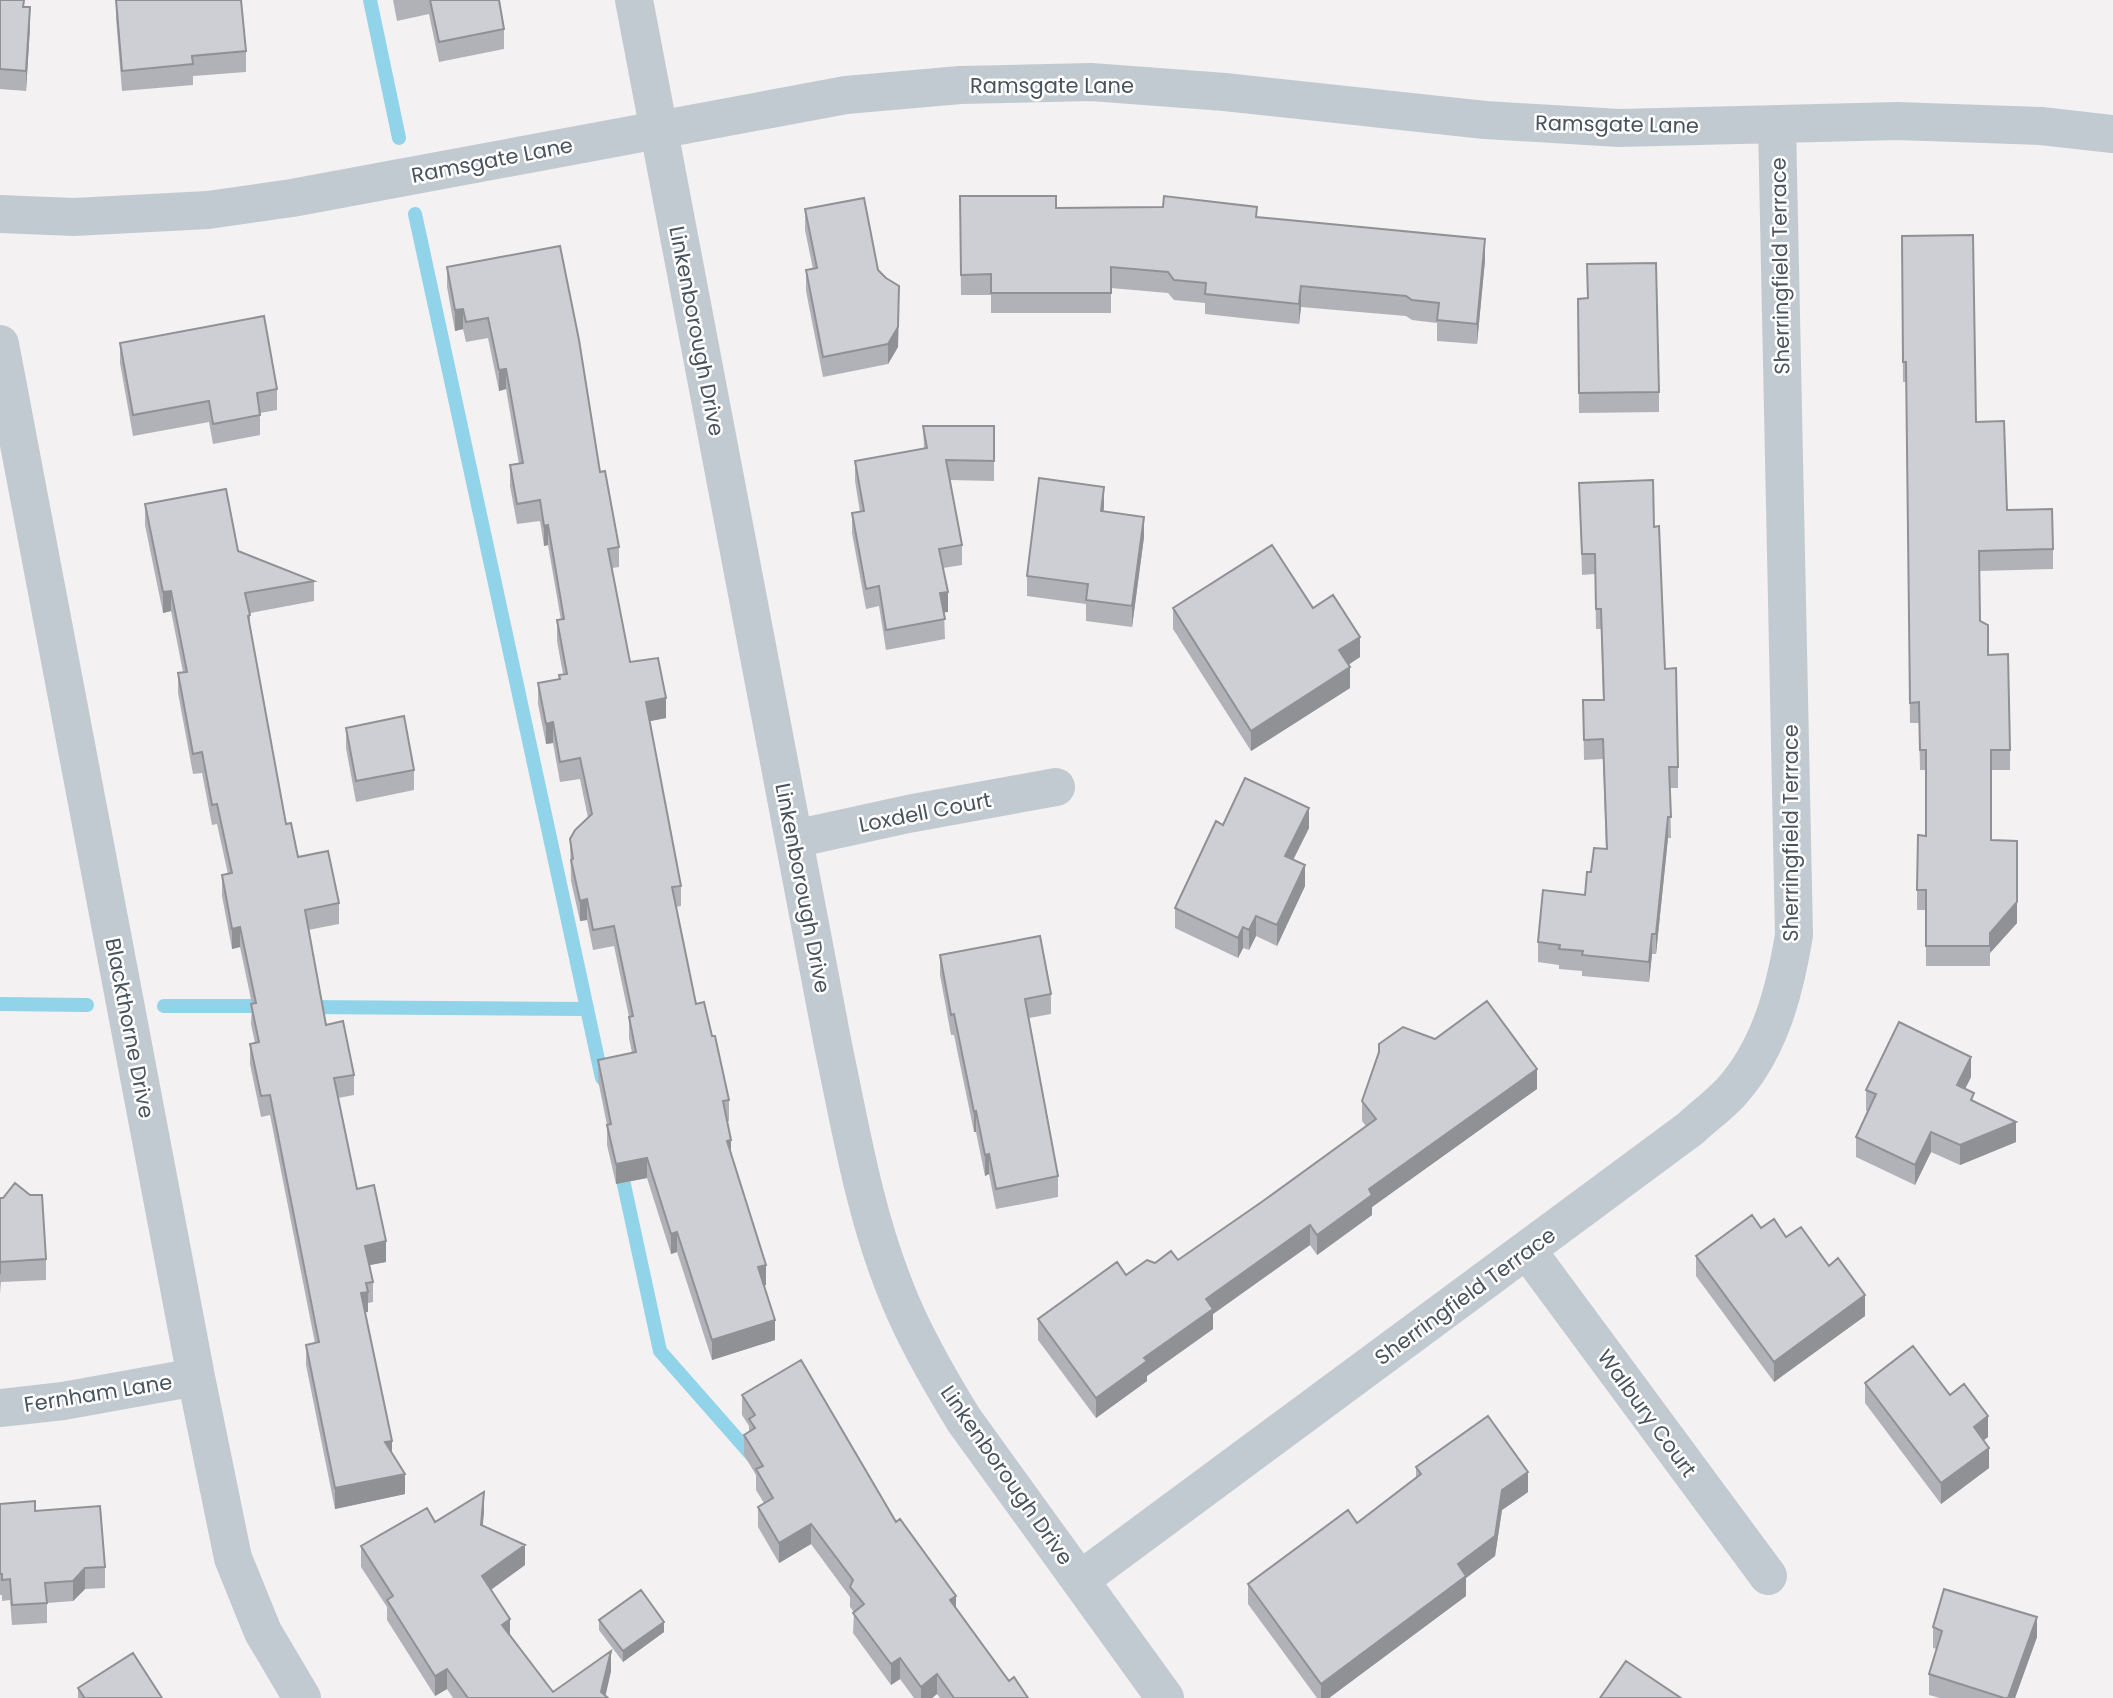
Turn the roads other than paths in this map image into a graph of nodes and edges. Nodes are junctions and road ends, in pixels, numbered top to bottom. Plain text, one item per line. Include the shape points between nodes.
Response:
1 (634, 0) edge
2 (1777, 124) junction
3 (658, 128) junction
4 (2113, 134) edge
5 (0, 214) edge
6 (0, 344) edge
7 (1056, 787) dead end
8 (794, 839) junction
9 (1527, 1250) junction
10 (195, 1377) junction
11 (0, 1408) edge
12 (1768, 1576) dead end
13 (1080, 1580) junction
14 (302, 1698) edge
15 (1165, 1698) edge

1 - 3 street, Linkenborough Drive
2 - 3 street, Ramsgate Lane via 1605,127 1485,120 1091,82 960,85 846,95
2 - 4 street, Ramsgate Lane via 1910,121 2041,125
2 - 9 street, Sherringfield Terrace via 1794,934 1786,983 1769,1031 1730,1094
3 - 5 street, Ramsgate Lane via 208,210 74,217
3 - 8 street, Linkenborough Drive
6 - 10 street, Blackthorne Drive
7 - 8 street, Loxdell Court
8 - 13 street, Linkenborough Drive via 864,1194 899,1297 964,1420
9 - 12 street, Walbury Court
9 - 13 street, Sherringfield Terrace
10 - 11 street, Fernham Lane
10 - 14 street, Blackthorne Drive via 233,1558 263,1632
13 - 15 street, Linkenborough Drive

